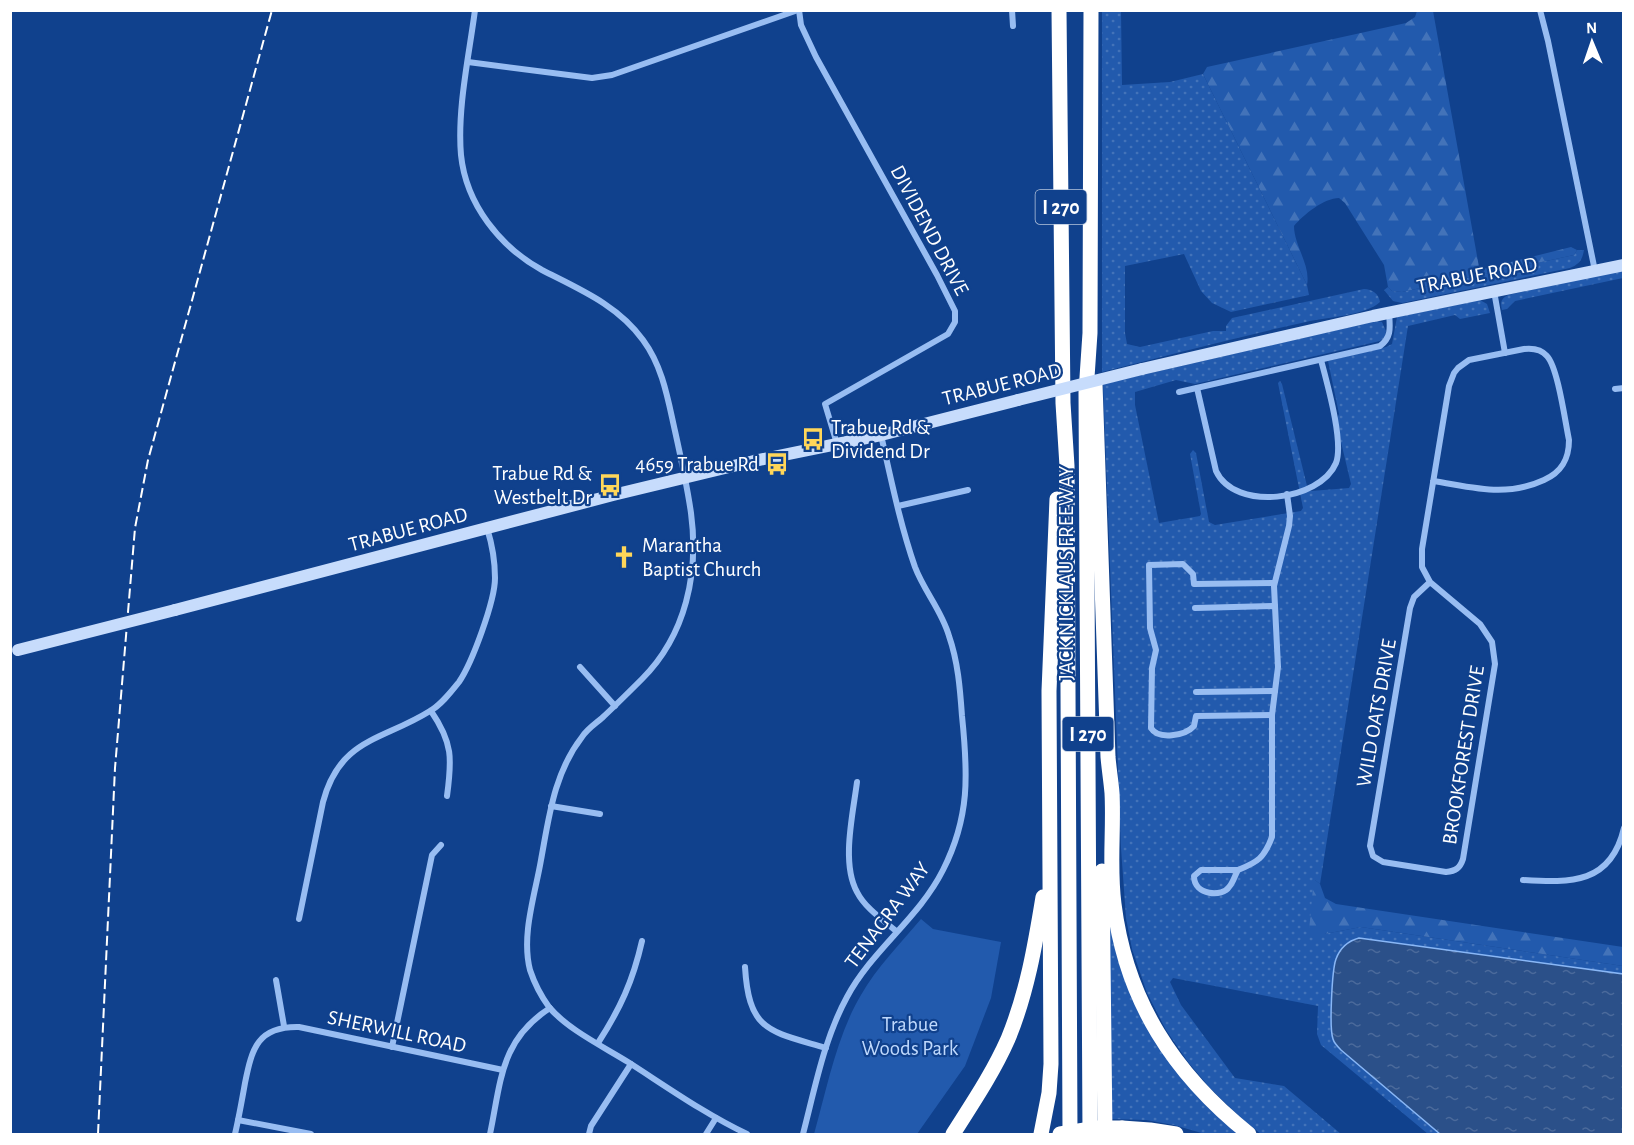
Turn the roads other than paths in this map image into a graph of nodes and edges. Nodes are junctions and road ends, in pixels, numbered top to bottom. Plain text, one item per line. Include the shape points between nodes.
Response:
1 (475, 10) edge
2 (799, 10) edge
3 (1012, 10) edge
4 (1059, 10) edge
5 (1091, 10) edge
6 (1540, 10) edge
7 (1013, 26) dead end
8 (468, 62) junction
9 (1623, 265) edge
10 (1595, 271) junction
11 (1494, 291) junction
12 (1389, 312) junction
13 (1090, 333) junction
14 (1505, 352) junction
15 (1321, 360) junction
16 (1197, 388) junction
17 (1623, 388) edge
18 (1615, 389) dead end
19 (1179, 392) dead end
20 (1063, 403) junction
21 (881, 435) junction
22 (837, 444) junction
23 (684, 477) junction
24 (1433, 481) junction
25 (968, 490) dead end
26 (1287, 494) junction
27 (898, 506) junction
28 (487, 528) junction
29 (1430, 582) junction
30 (1274, 583) junction
31 (1275, 606) junction
32 (1195, 608) dead end
33 (14, 651) edge
34 (580, 667) dead end
35 (1275, 691) junction
36 (1196, 692) dead end
37 (615, 706) junction
38 (431, 711) junction
39 (1272, 715) junction
40 (1108, 757) junction
41 (857, 782) dead end
42 (447, 796) dead end
43 (551, 806) junction
44 (600, 814) dead end
45 (1623, 828) edge
46 (441, 845) dead end
47 (1050, 853) junction
48 (1238, 870) junction
49 (1456, 870) joint
50 (1523, 880) dead end
51 (299, 919) dead end
52 (896, 931) junction
53 (642, 941) dead end
54 (745, 967) dead end
55 (276, 980) dead end
56 (550, 1008) junction
57 (284, 1026) junction
58 (598, 1043) junction
59 (392, 1047) junction
60 (826, 1048) junction
61 (631, 1064) junction
62 (503, 1070) junction
63 (716, 1118) junction
64 (238, 1119) junction
65 (235, 1134) edge
66 (311, 1134) edge
67 (490, 1134) edge
68 (589, 1134) edge
69 (706, 1134) edge
70 (747, 1134) edge
71 (803, 1134) edge
72 (953, 1134) edge
73 (1041, 1134) edge
74 (1060, 1134) edge
75 (1070, 1134) edge
76 (1090, 1134) edge
77 (1105, 1134) edge
78 (1176, 1134) edge
79 (1249, 1134) edge

1 - 8 street
2 - 8 street via 612,75 592,78
2 - 22 street, DIVIDEND DRIVE via 801,26 816,57 955,311 955,322 948,334 825,404
3 - 7 street
4 - 20 highway, JACK NICKLAUS FREEWAY / I 270
5 - 13 highway, JACK NICKLAUS FREEWAY / I 270
6 - 10 street
8 - 23 street via 461,153 475,202 495,232 515,252 612,308 641,338 663,382
9 - 10 main road, TRABUE ROAD
10 - 11 main road, TRABUE ROAD
11 - 12 main road, TRABUE ROAD
11 - 14 street
12 - 15 street via 1390,328 1383,343
12 - 21 main road, TRABUE ROAD, bridge
13 - 40 highway via 1096,392
13 - 76 highway, JACK NICKLAUS FREEWAY / I 270 via 1086,392
14 - 24 street via 1469,360 1454,373
14 - 24 street via 1531,348 1544,353 1551,362 1569,440 1565,463 1550,477 1508,491
15 - 16 street
15 - 26 street via 1339,437 1338,455 1322,482
16 - 19 street
16 - 26 street via 1221,479 1234,491 1249,496
17 - 18 street
20 - 47 highway via 1049,691
20 - 75 highway, JACK NICKLAUS FREEWAY / I 270 via 1067,466
21 - 22 main road, TRABUE ROAD
21 - 27 street, TENAGRA WAY
22 - 23 main road, TRABUE ROAD
23 - 28 main road, TRABUE ROAD
23 - 37 street via 694,556 684,610 655,665
24 - 29 street via 1422,549 1422,567
25 - 27 street
26 - 30 street via 1289,526
27 - 52 street, TENAGRA WAY via 916,570 949,634 958,669 967,775 956,842 923,901
28 - 33 main road, TRABUE ROAD, bridge
28 - 38 street via 495,580 488,610 459,681
29 - 49 street, BROOKFOREST DRIVE via 1480,624 1492,642 1495,664 1463,859
29 - 49 street, WILD OATS DRIVE via 1414,597 1410,609 1370,846 1373,856 1383,862 1446,872
30 - 31 street
30 - 39 street via 1194,584 1193,574 1183,564 1149,565 1150,628 1156,650 1152,668 1154,732 1185,734 1194,726 1196,716
31 - 32 street
31 - 35 street
34 - 37 street
35 - 36 street
35 - 39 street
37 - 43 street via 584,734 573,750 560,774
38 - 42 street via 450,746
38 - 51 street via 356,748 339,765 327,786
39 - 48 street via 1272,837 1257,862
40 - 77 highway via 1102,858
40 - 79 highway via 1114,903 1121,944 1140,1002 1186,1075
41 - 52 street via 849,846 850,875 863,902
43 - 44 street
43 - 56 street via 527,945 537,988
45 - 50 street via 1615,854 1592,874 1563,882
46 - 59 street via 432,855
47 - 72 highway via 1035,948 1019,1010 992,1071
47 - 73 highway via 1050,1064
48 - 48 street via 1223,892 1205,892 1194,884 1194,876 1201,870
52 - 60 street, TENAGRA WAY via 847,996
53 - 58 street via 619,1011
54 - 60 street via 747,992 756,1017 777,1033
55 - 57 street
56 - 58 street
56 - 62 street via 520,1033
57 - 59 street, SHERWILL ROAD
57 - 64 street via 268,1032 256,1044 249,1060
58 - 61 street
59 - 62 street, SHERWILL ROAD
60 - 71 street, TENAGRA WAY
61 - 63 street
61 - 68 street
62 - 67 street
63 - 69 street
63 - 70 street
64 - 65 street
64 - 66 street
74 - 78 highway, bridge via 1098,1128

